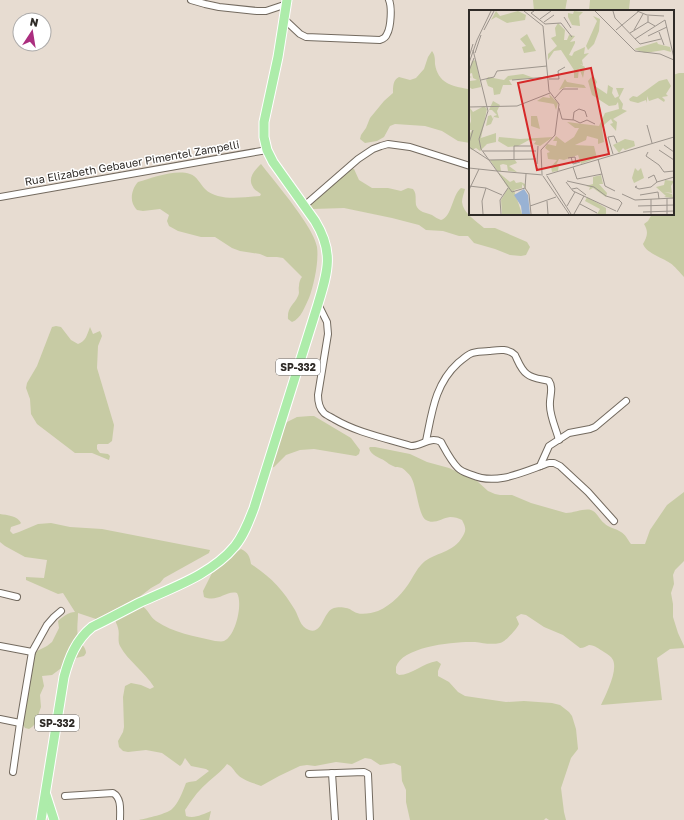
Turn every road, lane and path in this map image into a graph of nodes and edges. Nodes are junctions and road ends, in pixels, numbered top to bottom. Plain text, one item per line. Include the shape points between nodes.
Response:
1 (191, 0) edge
2 (389, 0) edge
3 (287, 2) edge
4 (284, 19) junction
5 (267, 150) junction
6 (469, 166) edge
7 (0, 197) edge
8 (304, 206) junction
9 (318, 304) junction
10 (626, 401) dead end
11 (559, 440) junction
12 (426, 441) junction
13 (540, 466) junction
14 (614, 521) dead end
15 (0, 593) edge
16 (16, 597) dead end
17 (61, 611) dead end
18 (0, 646) edge
19 (32, 652) junction
20 (0, 719) edge
21 (20, 723) junction
22 (13, 772) dead end
23 (332, 773) junction
24 (309, 774) dead end
25 (45, 792) junction
26 (65, 796) dead end
27 (41, 820) edge
28 (54, 820) edge
29 (120, 820) edge
30 (335, 820) edge
31 (370, 820) edge

1 - 3 street via 219,7 258,11 266,11
2 - 4 street via 389,28 386,36 380,40 306,37
3 - 4 main road, SP-332
4 - 5 main road, SP-332 via 264,122
5 - 7 street, Rua Elizabeth Gebauer Pimentel Zampelli
5 - 8 main road, SP-332
6 - 8 street via 410,147 388,144 373,149 358,159
8 - 9 main road, SP-332 via 320,230 326,247 328,267
9 - 12 street via 327,322 328,334 318,396 319,406 324,413 369,434 411,446
9 - 25 main road, SP-332 via 244,533 236,545 213,567 92,627 75,646 64,677
10 - 11 street via 596,427 569,433
11 - 12 street via 550,408 552,386 549,381 526,374 513,353 502,350 469,354 451,369 436,395
11 - 13 street via 549,446
12 - 13 street via 441,442 458,468 478,478 492,480 517,475
13 - 14 street via 554,463 560,466
15 - 16 street
17 - 19 street via 47,625
18 - 19 street
19 - 21 street
20 - 21 street
21 - 22 street
23 - 24 street
23 - 30 street
23 - 31 street via 368,774
25 - 27 main road, SP-332
25 - 28 main road, SP-332
26 - 29 street via 113,793 118,796

